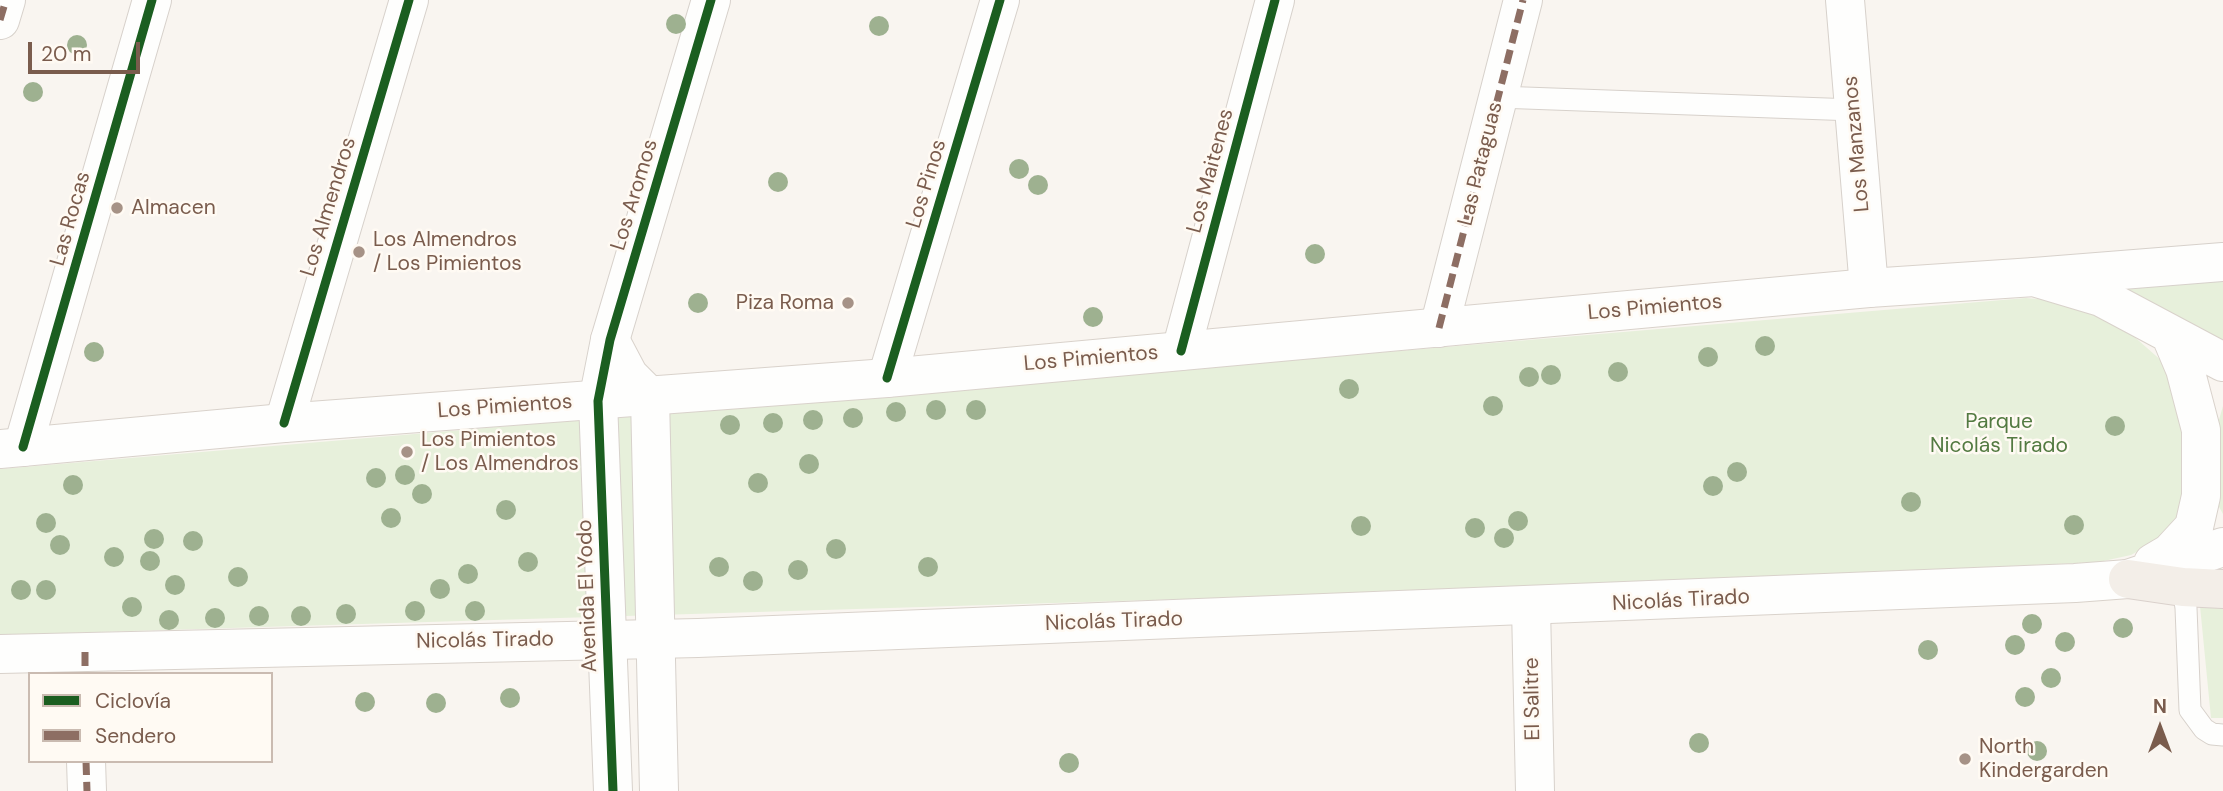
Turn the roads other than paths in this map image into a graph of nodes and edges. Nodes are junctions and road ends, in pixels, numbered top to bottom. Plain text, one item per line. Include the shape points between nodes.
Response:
1 (6, 0) edge
2 (152, 0) edge
3 (409, 0) edge
4 (711, 0) edge
5 (1000, 0) edge
6 (1275, 0) edge
7 (1523, 0) edge
8 (1846, 0) edge
9 (0, 20) edge
10 (1498, 97) junction
11 (1854, 110) junction
12 (2223, 262) edge
13 (2034, 277) junction
14 (1869, 288) junction
15 (1439, 328) junction
16 (2171, 336) junction
17 (610, 340) junction
18 (1181, 351) junction
19 (2223, 362) edge
20 (887, 378) junction
21 (650, 397) junction
22 (598, 401) junction
23 (284, 423) junction
24 (11, 448) edge
25 (2223, 547) edge
26 (2128, 579) junction
27 (2182, 587) junction
28 (2223, 589) edge
29 (1531, 607) junction
30 (607, 638) junction
31 (656, 639) junction
32 (0, 654) edge
33 (85, 663) edge
34 (2223, 735) edge
35 (86, 763) edge
36 (87, 791) edge
37 (613, 791) edge
38 (659, 791) edge
39 (1535, 791) edge

1 - 9 main road
2 - 24 main road, Las Rocas
3 - 23 main road, Los Almendros
4 - 17 main road, Los Aromos
5 - 20 main road, Los Pinos
6 - 18 main road, Los Maitenes
7 - 10 main road, Las Pataguas
8 - 11 main road, Los Manzanos
10 - 11 lane
10 - 15 main road, Las Pataguas
11 - 14 main road, Los Manzanos
12 - 13 main road, Los Pimientos
13 - 14 main road, Los Pimientos
13 - 16 main road via 2101,297
14 - 15 main road, Los Pimientos
15 - 18 main road, Los Pimientos
16 - 19 main road
16 - 26 main road via 2199,421 2201,496 2194,527 2170,553
17 - 21 main road via 629,376
17 - 22 main road, Los Aromos
18 - 20 main road, Los Pimientos
20 - 21 main road, Los Pimientos
21 - 22 main road, Los Pimientos
21 - 31 main road
22 - 23 main road, Los Pimientos
22 - 30 main road, Avenida El Yodo
23 - 24 main road, Los Pimientos
25 - 26 main road, Nicolás Tirado
26 - 27 main road
26 - 29 main road, Nicolás Tirado
27 - 28 main road
27 - 34 lane via 2190,710 2204,729
29 - 31 main road, Nicolás Tirado
29 - 39 main road, El Salitre
30 - 31 main road, Nicolás Tirado
30 - 33 main road, Nicolás Tirado
30 - 37 main road, Avenida El Yodo
31 - 38 main road
32 - 33 main road, Nicolás Tirado
35 - 36 main road

